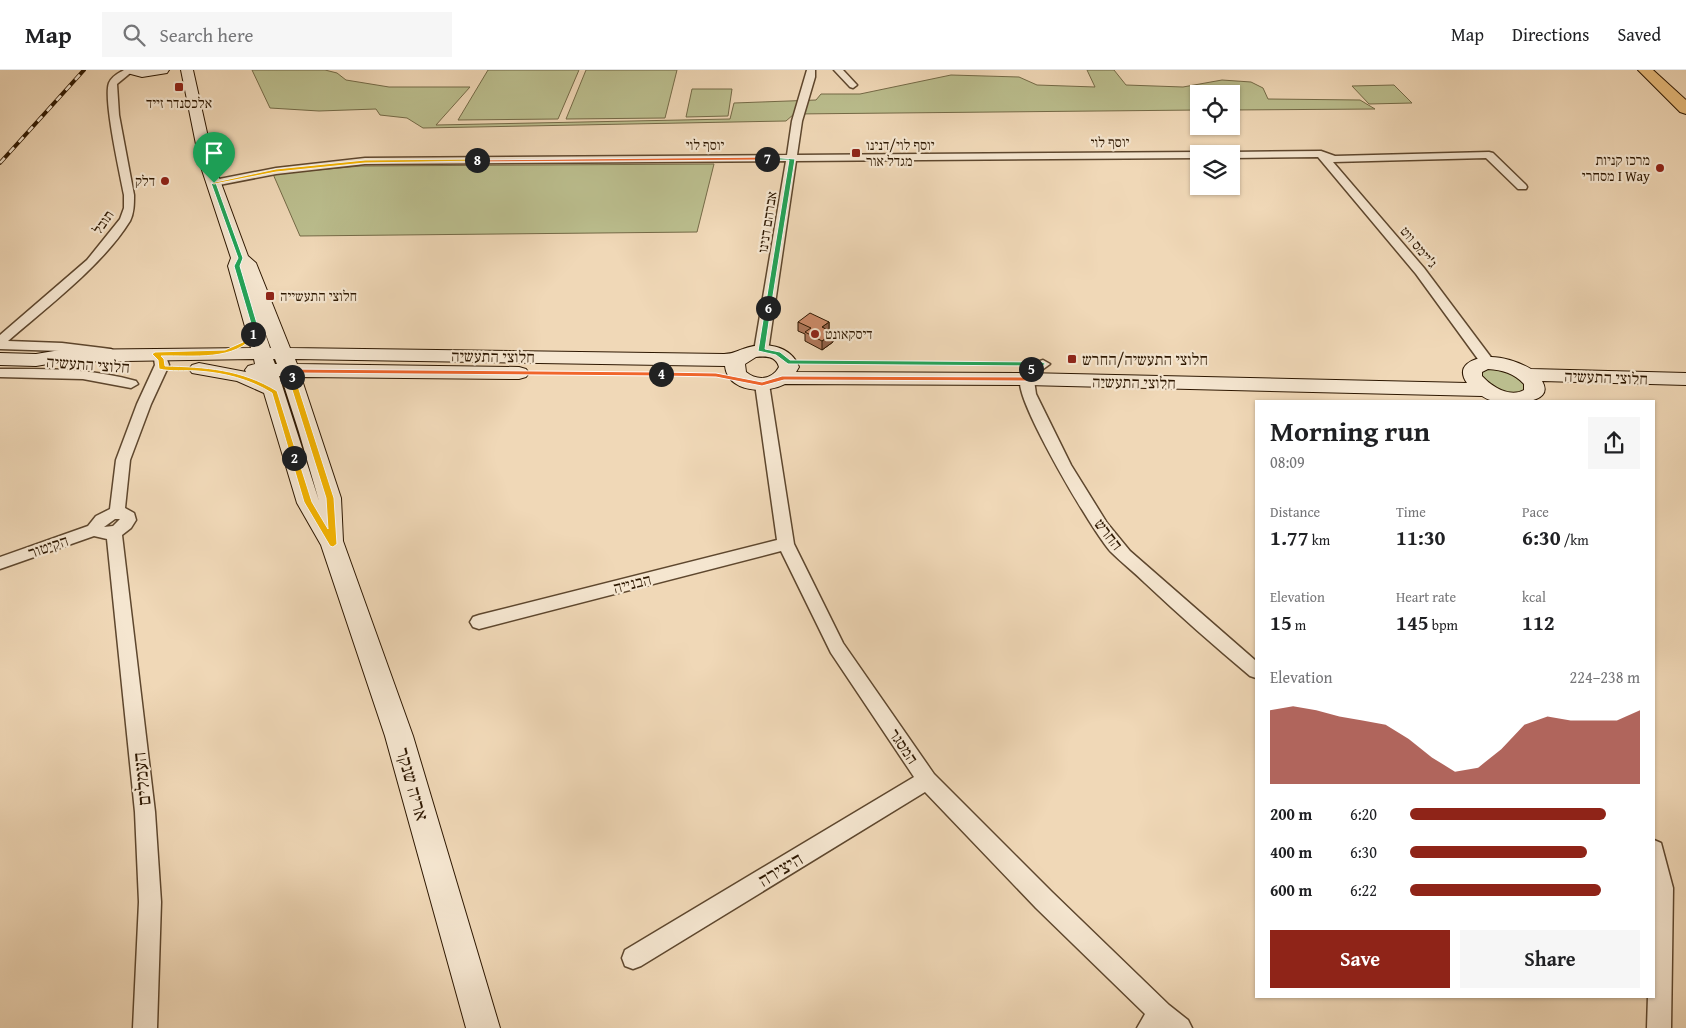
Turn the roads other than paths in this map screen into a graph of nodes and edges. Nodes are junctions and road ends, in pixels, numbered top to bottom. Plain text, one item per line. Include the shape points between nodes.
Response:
1 (163, 70) edge
2 (187, 70) edge
3 (811, 70) edge
4 (838, 70) edge
5 (1645, 70) edge
6 (134, 71) edge
7 (853, 85) dead end
8 (1686, 108) edge
9 (1321, 154) junction
10 (1190, 155) edge
11 (1240, 155) edge
12 (792, 159) junction
13 (214, 183) junction
14 (1522, 187) dead end
15 (264, 327) junction
16 (0, 344) edge
17 (762, 351) junction
18 (319, 353) junction
19 (217, 354) junction
20 (121, 355) junction
21 (0, 359) edge
22 (739, 359) junction
23 (36, 360) junction
24 (158, 361) junction
25 (276, 362) junction
26 (1042, 364) junction
27 (100, 366) junction
28 (1480, 368) junction
29 (199, 369) junction
30 (785, 370) junction
31 (0, 373) edge
32 (740, 379) junction
33 (1026, 379) junction
34 (1686, 380) edge
35 (131, 384) junction
36 (762, 384) junction
37 (1485, 390) junction
38 (1525, 391) edge
39 (275, 392) junction
40 (1686, 394) edge
41 (144, 404) junction
42 (109, 525) junction
43 (333, 544) junction
44 (786, 544) junction
45 (0, 563) edge
46 (478, 622) dead end
47 (1255, 670) edge
48 (927, 780) junction
49 (1655, 859) edge
50 (1658, 886) edge
51 (633, 958) dead end
52 (1155, 1020) edge
53 (145, 1028) edge
54 (483, 1028) edge
55 (1180, 1028) edge
56 (1659, 1028) edge

1 - 6 street
2 - 13 street, אריה שנקר
3 - 12 street, אברהם דנינו via 811,84 796,121
4 - 7 street
5 - 8 highway
6 - 16 street, תובל via 118,77 113,84 114,115 129,194 130,208 125,220 91,262
9 - 11 street
9 - 14 street via 1334,159 1489,155
9 - 28 street, ג'יימס ווט via 1420,271
10 - 12 street, יוסף לוי
12 - 13 street, יוסף לוי via 365,161 276,171
12 - 17 street, אברהם דנינו
13 - 15 street, אריה שנקר via 240,258 247,264
15 - 18 street
15 - 19 street via 246,343
15 - 25 street, אריה שנקר
16 - 20 street via 62,347
17 - 22 street, חלוצי התעשיה
17 - 30 street, חלוצי התעשיה via 778,353
18 - 22 street, חלוצי התעשיה
18 - 25 street, חלוצי התעשיה
19 - 24 street, חלוצי התעשיה
19 - 25 street, חלוצי התעשיה
20 - 23 street, חלוצי התעשיה via 60,356
20 - 24 street, חלוצי התעשיה
21 - 23 street, חלוצי התעשיה
22 - 32 street via 734,369
23 - 27 street, חלוצי התעשיה
24 - 27 street, חלוצי התעשיה
24 - 29 street, חלוצי התעשיה
24 - 41 street, העמלים
25 - 29 street, חלוצי התעשיה
25 - 32 street, חלוצי התעשיה via 706,375
25 - 39 street, אריה שנקר
25 - 43 street, אריה שנקר via 330,498
26 - 28 street, חלוצי התעשיה
26 - 30 street, חלוצי התעשיה
26 - 33 street via 1030,370
27 - 35 street
28 - 37 street via 1476,383
28 - 38 street, חלוצי התעשיה via 1512,367
29 - 39 street via 243,376
30 - 33 street, חלוצי התעשיה
30 - 36 street, חלוצי התעשיה via 775,382
31 - 35 street via 90,375
32 - 36 street, חלוצי התעשיה
33 - 37 street, חלוצי התעשיה
33 - 47 street, החרש via 1051,441 1074,484 1113,543 1180,607
34 - 38 street, חלוצי התעשיה
35 - 41 street
36 - 44 street, המסגר
37 - 38 street, חלוצי התעשיה via 1505,397
38 - 40 street, חלוצי התעשיה
39 - 43 street, אריה שנקר via 308,502
41 - 42 street, העמלים via 123,460
42 - 45 street, הקיטור
42 - 53 street, העמלים via 145,812 150,902
43 - 54 street, אריה שנקר via 399,736
44 - 46 street, הבנייה
44 - 48 street, המסגר via 837,648
48 - 51 street, היצירה
48 - 52 street, המסגר
49 - 50 street
50 - 56 street
52 - 55 street, המסגר

